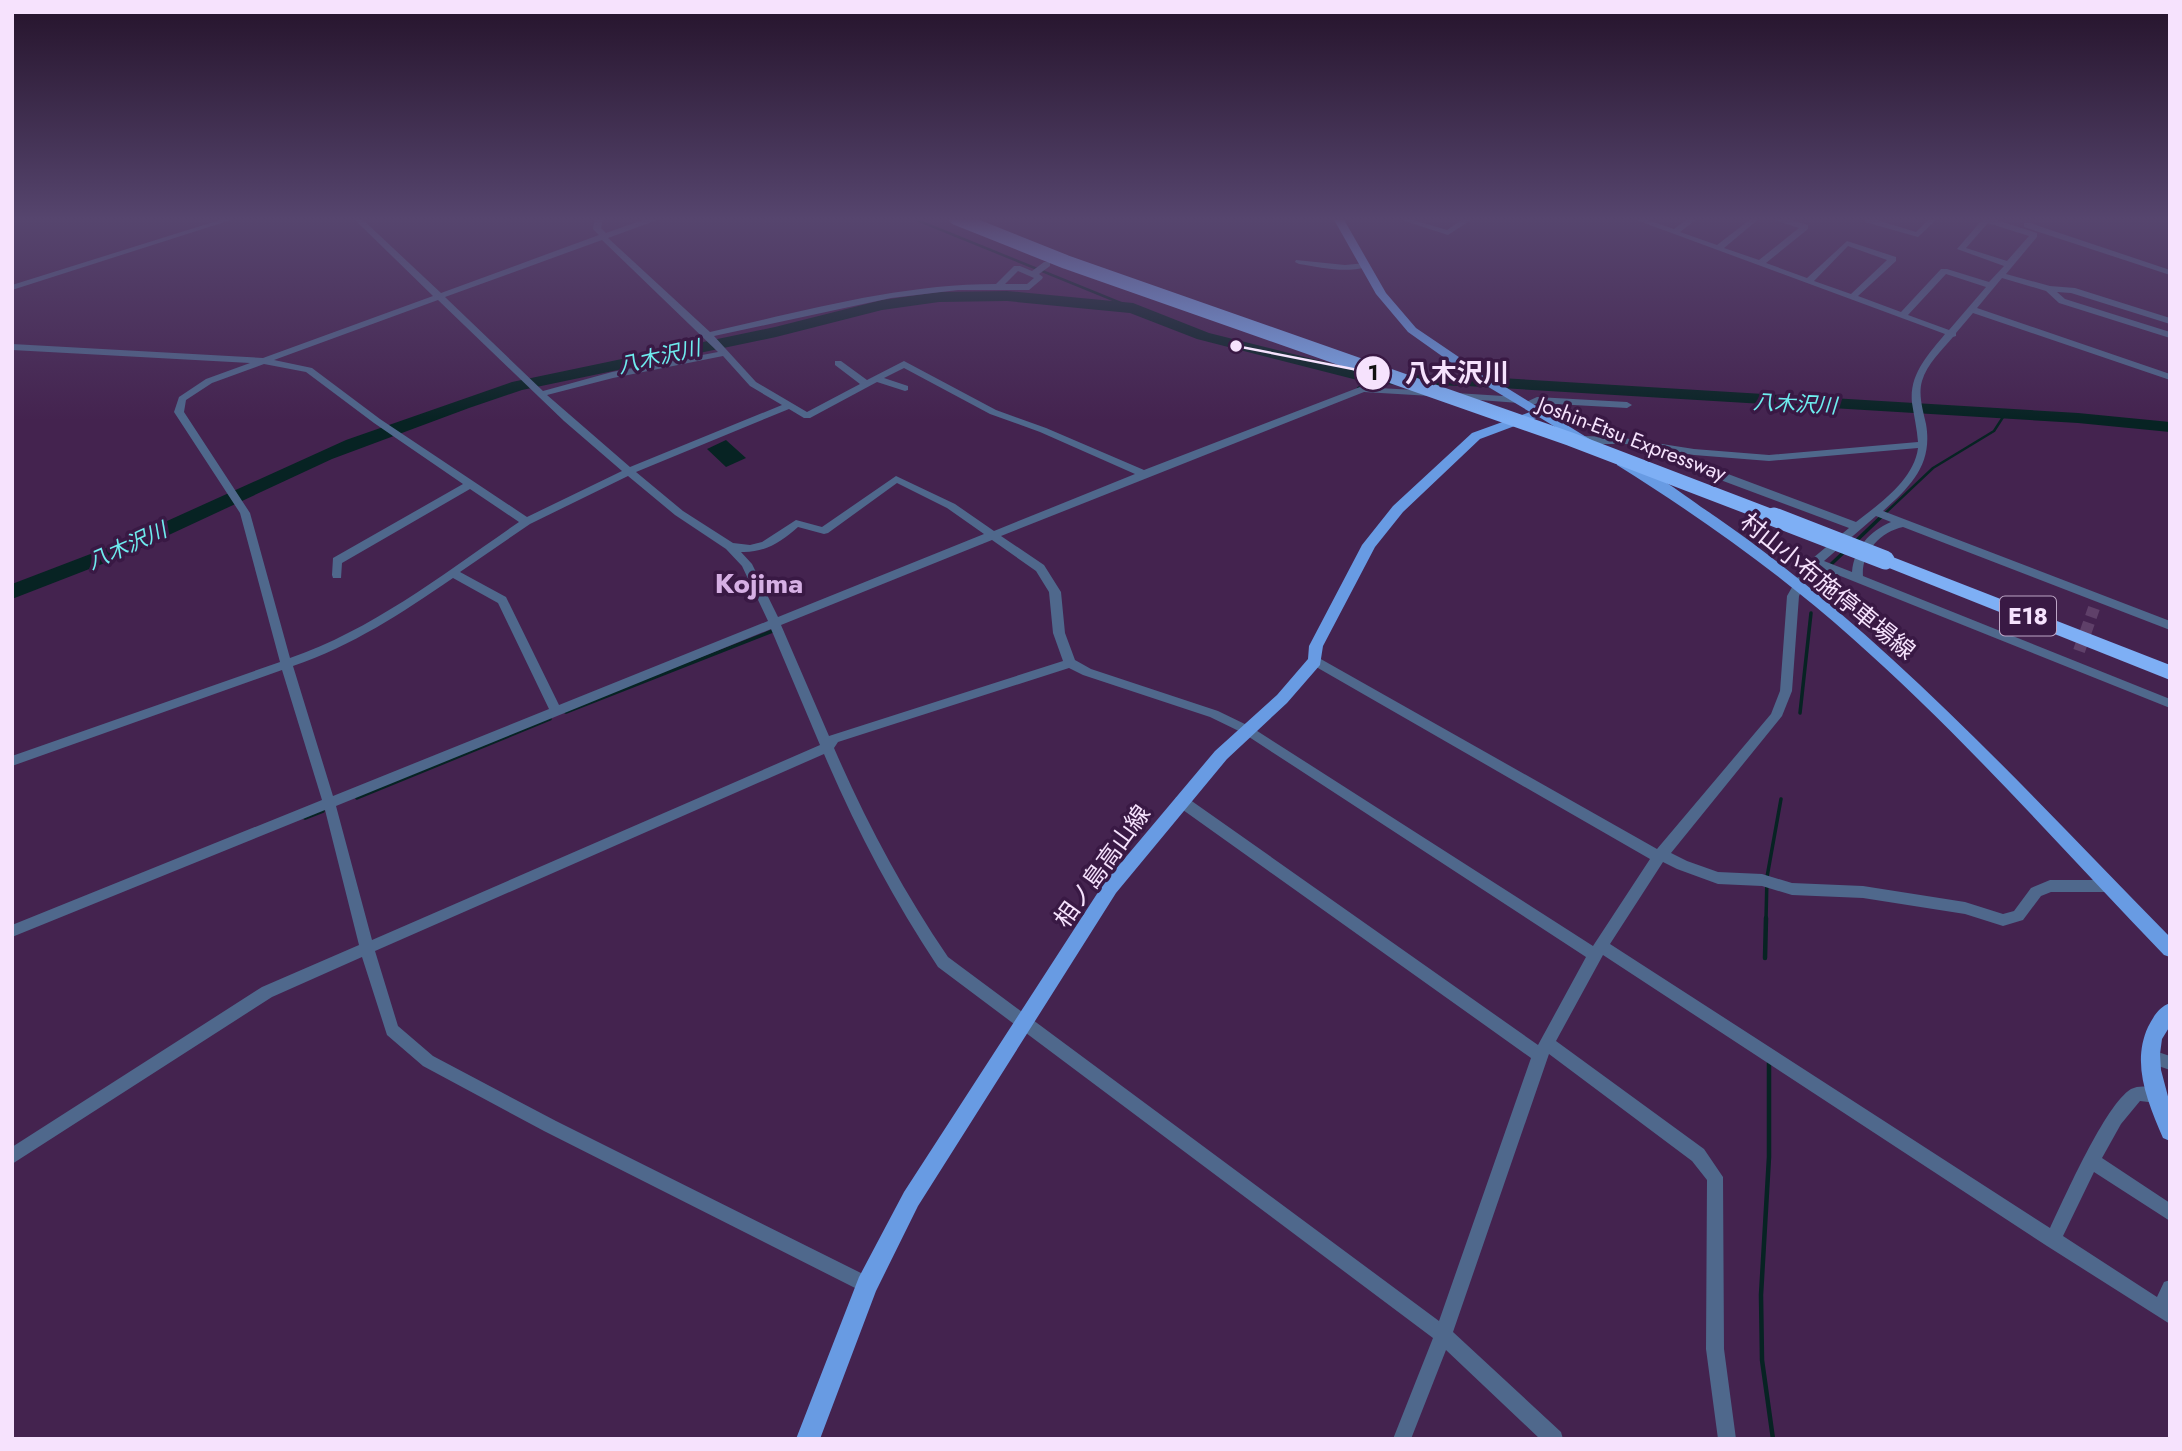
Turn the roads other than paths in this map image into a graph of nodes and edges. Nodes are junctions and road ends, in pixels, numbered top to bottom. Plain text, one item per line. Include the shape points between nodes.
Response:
1 (428, 286) edge
2 (471, 286) edge
3 (655, 286) edge
4 (999, 286) joint
5 (1031, 286) edge
6 (1133, 286) edge
7 (1159, 286) edge
8 (1377, 286) edge
9 (1823, 286) edge
10 (1863, 286) edge
11 (1930, 286) edge
12 (1992, 286) edge
13 (2038, 286) edge
14 (2049, 289) junction
15 (1852, 296) junction
16 (440, 297) junction
17 (1972, 309) junction
18 (1903, 315) junction
19 (2170, 321) edge
20 (1952, 334) junction
21 (2170, 335) edge
22 (708, 336) junction
23 (12, 347) edge
24 (725, 353) junction
25 (264, 361) junction
26 (838, 363) dead end
27 (516, 371) joint
28 (2170, 377) edge
29 (871, 382) junction
30 (905, 387) dead end
31 (539, 392) junction
32 (1525, 404) junction
33 (1627, 405) dead end
34 (787, 407) junction
35 (1583, 439) junction
36 (1654, 445) junction
37 (1923, 445) junction
38 (632, 470) junction
39 (1144, 474) junction
40 (470, 484) junction
41 (1879, 514) junction
42 (526, 522) junction
43 (1903, 523) junction
44 (1858, 527) junction
45 (994, 534) junction
46 (730, 546) junction
47 (1888, 555) junction
48 (1825, 565) junction
49 (453, 573) junction
50 (337, 575) dead end
51 (1858, 579) junction
52 (1797, 585) junction
53 (776, 622) junction
54 (2170, 626) edge
55 (2079, 651) tunnel mouth
56 (2170, 660) edge
57 (1315, 661) junction
58 (1070, 663) junction
59 (286, 664) junction
60 (2074, 664) junction
61 (2170, 673) edge
62 (2170, 704) edge
63 (556, 712) junction
64 (1247, 730) junction
65 (828, 747) junction
66 (12, 761) edge
67 (1181, 801) junction
68 (329, 802) junction
69 (1660, 856) junction
70 (2107, 886) junction
71 (12, 931) edge
72 (2170, 949) edge
73 (370, 950) junction
74 (1598, 950) junction
75 (2170, 1012) edge
76 (1024, 1022) junction
77 (1543, 1049) junction
78 (2149, 1056) junction
79 (2170, 1063) edge
80 (2157, 1096) junction
81 (2170, 1131) edge
82 (12, 1156) edge
83 (2091, 1160) junction
84 (2170, 1213) edge
85 (2053, 1240) junction
86 (867, 1285) junction
87 (2170, 1287) edge
88 (2165, 1312) edge
89 (1443, 1335) junction
90 (808, 1439) edge
91 (1402, 1439) edge
92 (1554, 1439) edge
93 (1727, 1439) edge

1 - 16 street
2 - 16 street
3 - 22 street
4 - 5 street
4 - 22 street via 891,295
6 - 47 highway, Joshin-Etsu Expressway / E18, bridge
7 - 47 highway, Joshin-Etsu Expressway / E18 via 1492,400
8 - 32 main road, 村山小布施停車場線 via 1412,330
9 - 15 street
10 - 15 street
11 - 18 street
12 - 17 street
13 - 14 street
14 - 19 street via 2072,290
14 - 21 street via 2062,301
15 - 18 street
16 - 25 street
16 - 27 street
17 - 20 street
17 - 28 street
18 - 20 street
20 - 37 street via 1917,382
22 - 24 street
23 - 25 street
24 - 31 street
24 - 34 street via 753,384
25 - 40 street via 309,370
25 - 59 street via 198,386 180,403 179,412 245,513
26 - 29 street
27 - 31 street
29 - 30 street
29 - 34 street via 807,416
29 - 39 street via 904,364 993,412
31 - 38 street
32 - 33 street via 1537,400
32 - 35 main road, 村山小布施停車場線
32 - 39 street via 1363,389
32 - 57 main road, 相ノ島高山線 via 1476,436 1398,509 1369,545 1316,646
34 - 38 street
35 - 36 street
35 - 52 main road, 村山小布施停車場線 via 1687,502
36 - 37 street via 1769,458
36 - 44 street via 1663,455
37 - 41 street via 1911,477
38 - 42 street
38 - 46 street via 679,513
39 - 45 street
40 - 42 street
40 - 50 street via 337,561
41 - 43 street
41 - 44 street
42 - 49 street
43 - 51 street via 1879,532 1858,560
43 - 54 street via 2096,603
44 - 48 street
45 - 46 street via 896,479 824,531 796,523 776,541 751,551
45 - 53 street
45 - 58 street via 1040,568 1055,592 1059,633
46 - 53 street via 747,564
47 - 56 highway, Joshin-Etsu Expressway / E18
47 - 61 highway, Joshin-Etsu Expressway / E18
48 - 51 street
48 - 52 street
49 - 59 street via 361,633
49 - 63 street via 502,600
51 - 60 street
52 - 69 street via 1783,705
52 - 70 main road, 村山小布施停車場線 via 1886,660 1966,737
53 - 63 street
53 - 65 street
55 - 60 street
57 - 64 main road, 相ノ島高山線
57 - 69 street
58 - 64 street
58 - 65 street via 834,739
59 - 66 street
59 - 68 street
60 - 62 street
63 - 68 street
64 - 67 main road, 相ノ島高山線
64 - 74 street
65 - 73 street
65 - 76 street via 913,922 943,962
67 - 76 main road, 相ノ島高山線 via 1110,888
67 - 77 street
68 - 71 street
68 - 73 street
69 - 70 street via 1718,878 1792,889 1863,892 1956,907 2003,920 2018,916 2036,892 2050,886
69 - 74 street
70 - 72 main road, 村山小布施停車場線
73 - 82 street via 267,992
73 - 86 street via 392,1030 428,1061
74 - 77 street
74 - 85 street
75 - 78 main road via 2156,1031
76 - 86 main road, 相ノ島高山線 via 911,1199
76 - 89 street
77 - 89 street
77 - 93 street via 1698,1155 1715,1177 1715,1349
78 - 79 street
78 - 80 main road
80 - 81 main road
80 - 83 street via 2141,1093 2129,1100
83 - 84 street
83 - 85 street
85 - 88 street
86 - 90 main road, 相ノ島高山線
87 - 88 street
89 - 91 street
89 - 92 street

